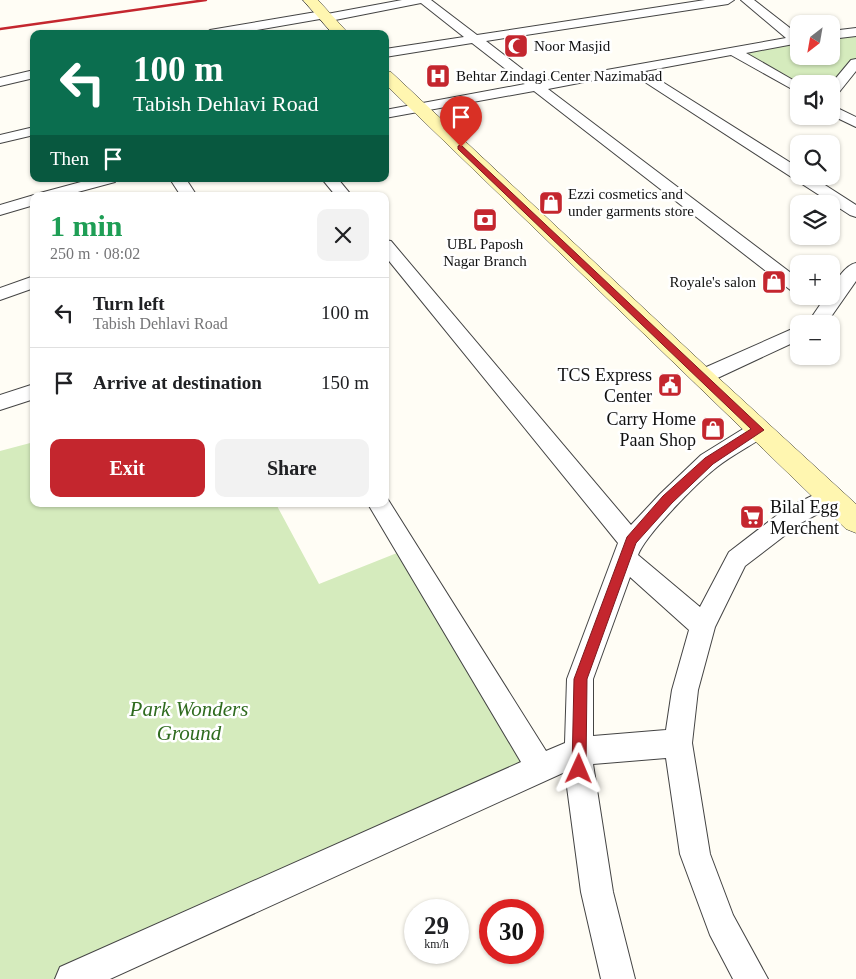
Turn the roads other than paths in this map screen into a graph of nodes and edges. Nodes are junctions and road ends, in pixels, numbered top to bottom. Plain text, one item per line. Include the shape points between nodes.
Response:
1 (310, 0) edge
2 (423, 0) edge
3 (728, 0) edge
4 (747, 0) edge
5 (323, 16) junction
6 (235, 30) edge
7 (338, 30) edge
8 (856, 32) edge
9 (790, 34) edge
10 (840, 34) edge
11 (476, 38) junction
12 (790, 40) edge
13 (732, 50) junction
14 (389, 52) edge
15 (856, 63) edge
16 (633, 69) junction
17 (30, 75) edge
18 (389, 79) edge
19 (0, 82) edge
20 (840, 82) edge
21 (790, 84) edge
22 (535, 86) junction
23 (418, 107) junction
24 (389, 113) edge
25 (840, 113) edge
26 (856, 123) edge
27 (30, 132) edge
28 (0, 140) edge
29 (790, 170) edge
30 (98, 182) edge
31 (332, 182) edge
32 (813, 185) edge
33 (61, 192) edge
34 (341, 192) edge
35 (30, 201) edge
36 (0, 210) edge
37 (856, 212) edge
38 (389, 250) edge
39 (856, 268) edge
40 (790, 281) edge
41 (30, 283) edge
42 (0, 294) edge
43 (822, 315) edge
44 (790, 336) edge
45 (702, 377) junction
46 (30, 392) edge
47 (0, 403) edge
48 (758, 430) junction
49 (830, 497) junction
50 (382, 507) edge
51 (856, 521) edge
52 (628, 549) junction
53 (703, 626) junction
54 (678, 743) junction
55 (579, 751) junction
56 (541, 769) junction
57 (72, 979) edge
58 (618, 979) edge
59 (751, 979) edge

1 - 5 main road
2 - 5 street
2 - 11 street
3 - 11 street
4 - 9 street
5 - 6 street
5 - 7 main road
8 - 10 street
11 - 14 street
11 - 22 street
12 - 13 street
13 - 16 street
13 - 21 street
15 - 20 street
16 - 22 street
16 - 29 street
17 - 19 street
18 - 23 main road
22 - 23 street
22 - 40 street
23 - 24 street
23 - 45 main road
25 - 26 street
27 - 28 street
30 - 33 street
31 - 34 street
32 - 37 street
35 - 36 street
38 - 52 street
39 - 43 street
41 - 42 street
44 - 45 street
45 - 48 main road
46 - 47 street
48 - 49 main road
48 - 52 street via 709,461 668,500
49 - 51 main road
49 - 53 street via 793,516 736,558
50 - 56 street
52 - 53 street
52 - 55 street via 580,679
53 - 54 street via 685,690
54 - 55 street
54 - 59 street via 695,854 721,924
55 - 56 street
55 - 58 street via 597,892
56 - 57 street

